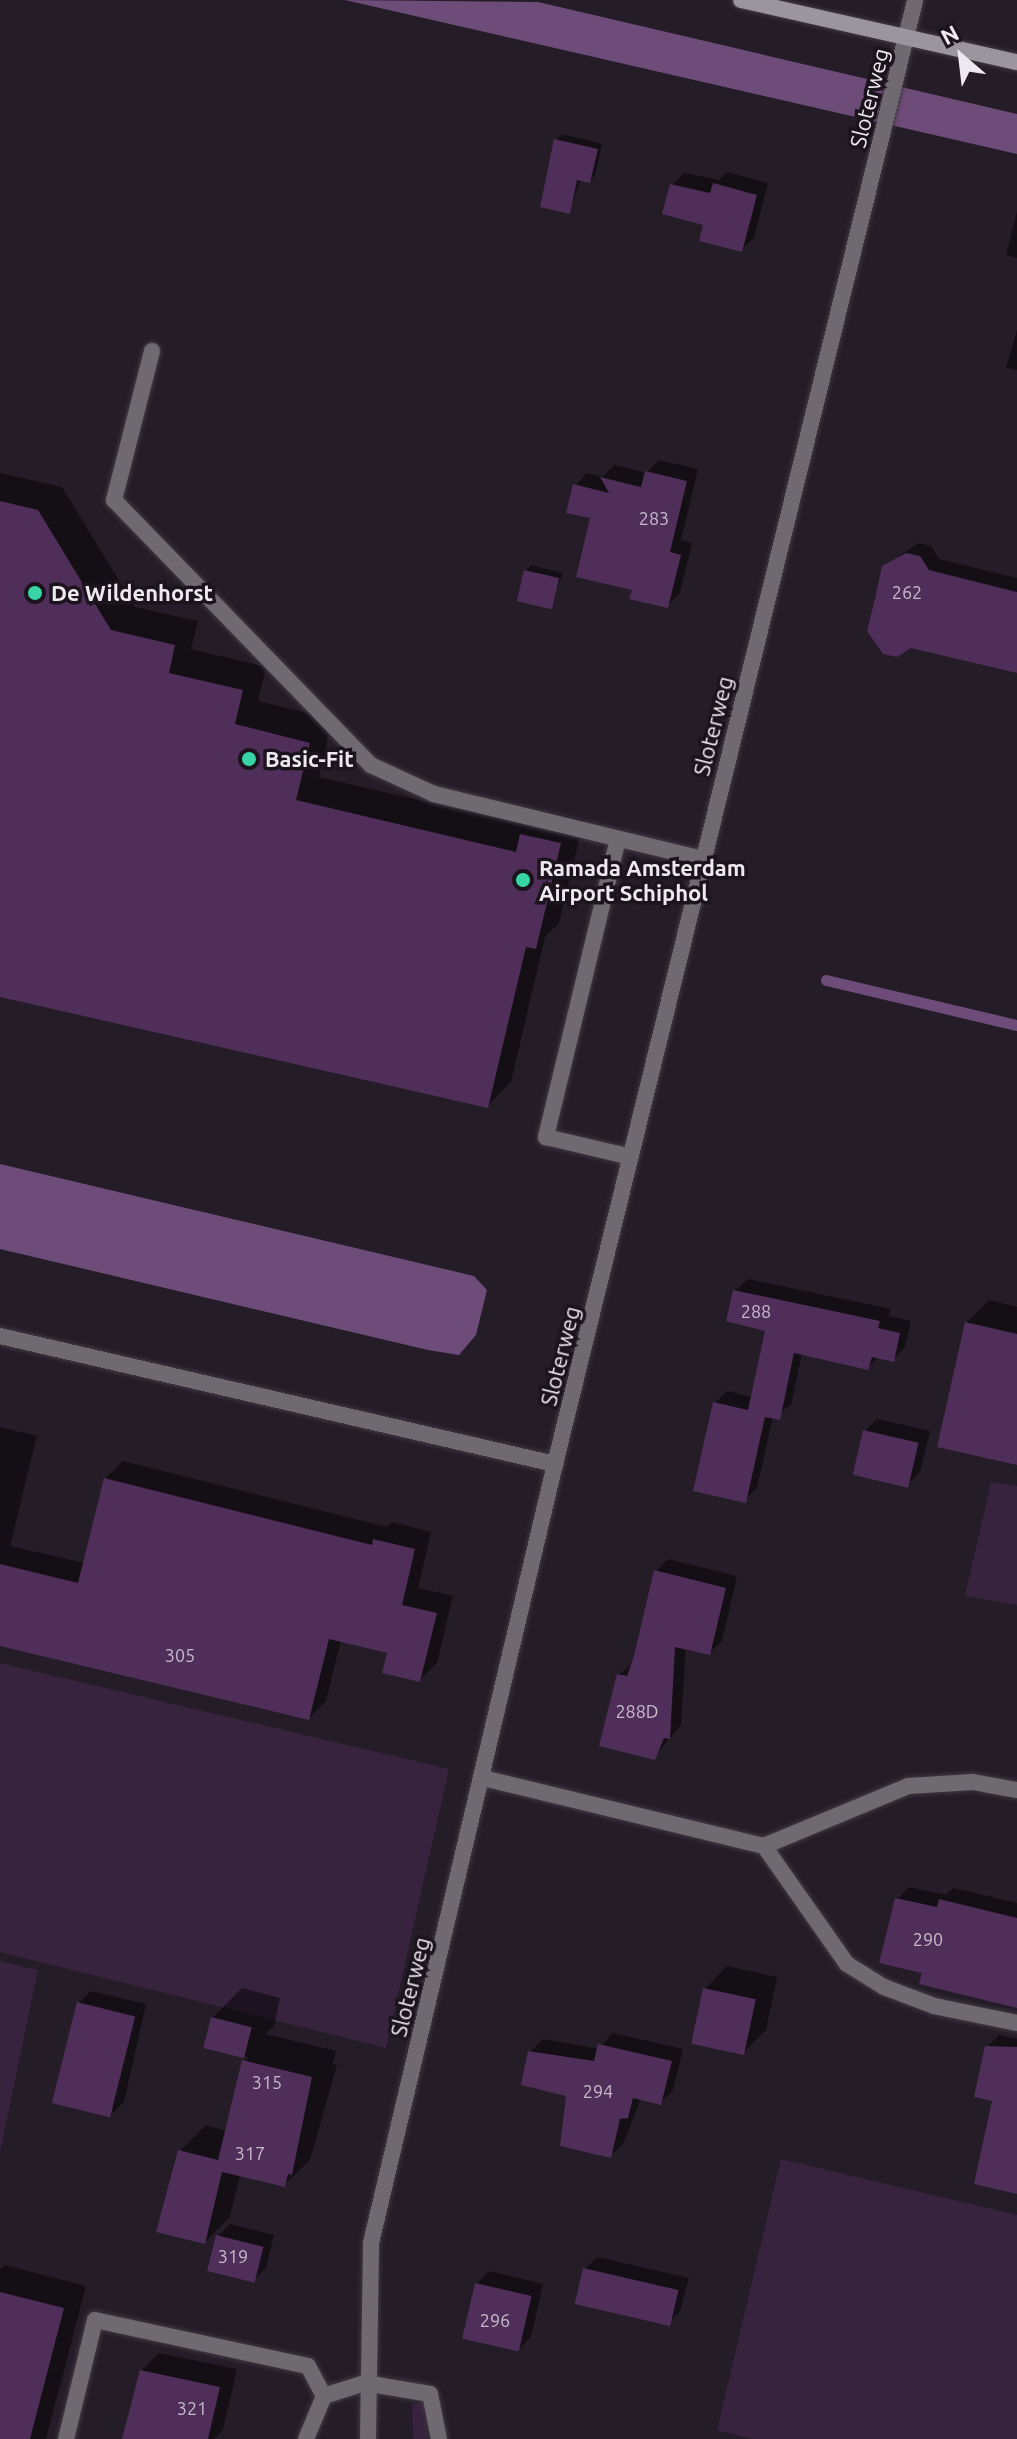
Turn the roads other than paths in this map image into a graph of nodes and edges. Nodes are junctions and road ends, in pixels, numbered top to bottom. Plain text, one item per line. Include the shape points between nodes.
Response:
1 (741, 0) edge
2 (915, 0) edge
3 (906, 40) junction
4 (1017, 62) edge
5 (152, 351) dead end
6 (618, 839) junction
7 (702, 859) junction
8 (631, 1157) junction
9 (0, 1336) edge
10 (555, 1464) junction
11 (483, 1778) junction
12 (1017, 1790) edge
13 (764, 1846) junction
14 (1017, 2023) edge
15 (365, 2383) junction
16 (324, 2396) junction
17 (66, 2439) edge
18 (306, 2439) edge
19 (368, 2439) edge
20 (439, 2439) edge

1 - 3 main road
2 - 3 street, Sloterweg
3 - 4 main road
3 - 7 street, Sloterweg
5 - 6 street via 114,500 371,765 434,794
6 - 7 street
6 - 8 street via 546,1137
7 - 8 street, Sloterweg
8 - 10 street, Sloterweg
9 - 10 street
10 - 11 street, Sloterweg
11 - 13 street
11 - 15 street, Sloterweg via 371,2243
12 - 13 street via 973,1782 908,1786
13 - 14 street via 847,1964 884,1987 934,2006
15 - 16 street
15 - 19 street, Sloterweg
15 - 20 street via 430,2394
16 - 17 street via 308,2366 95,2320
16 - 18 street

